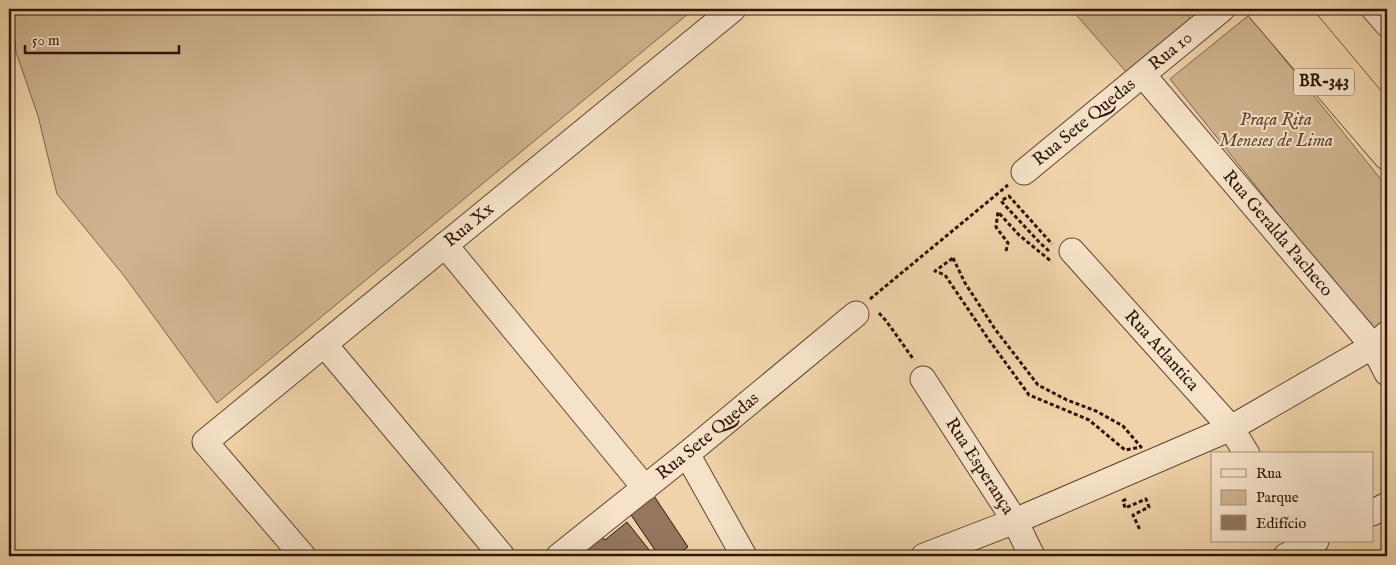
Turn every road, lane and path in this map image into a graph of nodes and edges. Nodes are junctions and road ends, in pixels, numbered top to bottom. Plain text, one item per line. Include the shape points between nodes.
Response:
1 (733, 9) edge
2 (1222, 9) edge
3 (1261, 9) edge
4 (1294, 9) edge
5 (1374, 9) edge
6 (1387, 24) edge
7 (1143, 75) junction
8 (1387, 120) edge
9 (1387, 156) edge
10 (1024, 172) joint
11 (445, 246) junction
12 (1006, 251) dead end
13 (1060, 257) junction
14 (945, 275) joint
15 (859, 310) junction
16 (1380, 340) edge
17 (324, 344) junction
18 (1387, 373) edge
19 (923, 379) joint
20 (1231, 428) junction
21 (1247, 452) edge
22 (687, 454) junction
23 (645, 488) junction
24 (1129, 498) dead end
25 (1387, 505) edge
26 (1374, 512) edge
27 (1015, 521) junction
28 (1140, 530) dead end
29 (303, 556) edge
30 (502, 556) edge
31 (559, 556) edge
32 (744, 556) edge
33 (924, 556) edge
34 (1032, 556) edge

1 - 11 street, Rua Xx
2 - 7 street, Rua 10
3 - 9 highway, BR-343
4 - 8 highway, BR-343
5 - 6 street
7 - 10 street, Rua Sete Quedas
7 - 16 street, Rua Geralda Pacheco
10 - 15 path
11 - 17 street, Rua Xx
11 - 23 street
12 - 13 path via 1008,243 996,227 998,212 1019,235
13 - 13 path via 1009,196 1001,201 1040,243
13 - 20 street, Rua Atlantica
14 - 14 path via 1029,395 1089,420 1125,450 1140,447 1123,426 1038,385 995,329 953,258 935,271
15 - 19 path via 872,307 887,322 920,368
15 - 22 street, Rua Sete Quedas
16 - 18 street, Rua Geralda Pacheco
16 - 20 street
17 - 29 street, Rua Xx via 205,442
17 - 30 street
19 - 27 street, Rua Esperança
20 - 21 street, Rua Atlantica
20 - 27 street
22 - 23 street, Rua Sete Quedas
22 - 32 street
23 - 31 street, Rua Sete Quedas
24 - 28 path via 1123,501 1126,508 1146,499 1149,507 1133,515
25 - 26 street
27 - 33 street
27 - 34 street, Rua Esperança

